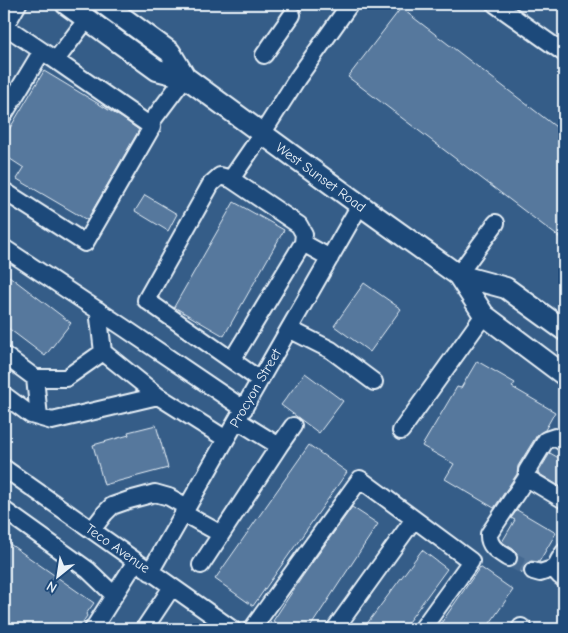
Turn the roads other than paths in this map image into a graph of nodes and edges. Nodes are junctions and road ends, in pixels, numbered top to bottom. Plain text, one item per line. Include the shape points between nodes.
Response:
1 (18, 4) edge
2 (66, 4) edge
3 (104, 4) edge
4 (350, 4) edge
5 (495, 4) edge
6 (292, 15) dead end
7 (87, 19) junction
8 (4, 27) edge
9 (564, 53) edge
10 (264, 55) dead end
11 (49, 56) junction
12 (185, 77) junction
13 (4, 114) edge
14 (149, 125) junction
15 (262, 134) junction
16 (231, 179) junction
17 (4, 190) edge
18 (360, 205) junction
19 (496, 223) dead end
20 (303, 244) junction
21 (4, 248) edge
22 (330, 258) junction
23 (458, 275) junction
24 (98, 310) junction
25 (484, 315) junction
26 (289, 329) junction
27 (564, 330) edge
28 (103, 352) junction
29 (4, 355) edge
30 (232, 360) junction
31 (564, 374) edge
32 (35, 378) junction
33 (260, 380) junction
34 (374, 382) dead end
35 (4, 395) edge
36 (158, 396) junction
37 (240, 414) junction
38 (39, 417) junction
39 (293, 426) dead end
40 (401, 431) dead end
41 (226, 439) junction
42 (564, 443) edge
43 (279, 446) junction
44 (4, 468) edge
45 (527, 477) junction
46 (564, 500) edge
47 (4, 510) edge
48 (185, 510) junction
49 (414, 519) junction
50 (92, 530) junction
51 (221, 534) junction
52 (564, 552) edge
53 (508, 558) tunnel mouth
54 (136, 561) junction
55 (201, 565) dead end
56 (150, 572) junction
57 (533, 572) tunnel mouth
58 (560, 574) edge
59 (172, 587) junction
60 (114, 595) junction
61 (93, 629) edge
62 (144, 629) edge
63 (232, 629) edge
64 (252, 629) edge
65 (335, 629) edge
66 (422, 629) edge
67 (520, 629) edge
68 (524, 629) edge

1 - 8 street
2 - 7 main road, West Sunset Road
3 - 12 main road, West Sunset Road via 170,52
4 - 15 street
5 - 9 street
6 - 10 street
7 - 11 street
7 - 12 main road, West Sunset Road via 157,70
8 - 11 street
11 - 13 street
11 - 14 street
12 - 14 street
12 - 15 main road, West Sunset Road
14 - 17 street via 152,127 85,243
15 - 16 street
15 - 18 main road, West Sunset Road
16 - 20 street via 299,225 304,234
16 - 30 street via 220,176 211,184 146,300
18 - 22 street, Procyon Street
18 - 23 main road, West Sunset Road
19 - 23 street
20 - 22 street
20 - 30 street
21 - 24 street
22 - 26 street, Procyon Street
23 - 25 main road, West Sunset Road
23 - 27 main road, West Sunset Road via 506,288
24 - 28 street
24 - 37 street
25 - 31 main road, West Sunset Road
25 - 40 street
26 - 33 street, Procyon Street
26 - 34 street via 331,350
28 - 32 street via 66,378
28 - 36 street
29 - 32 street
30 - 33 street
32 - 38 street
33 - 37 street, Procyon Street
35 - 38 street
36 - 38 street via 52,421
36 - 41 street
37 - 41 street, Procyon Street
37 - 43 street
39 - 43 street
41 - 48 street, Procyon Street
42 - 45 street via 555,437 546,440
43 - 51 street
44 - 50 street, Teco Avenue
45 - 46 street
45 - 53 street via 489,534 490,544
47 - 60 street via 88,570
48 - 50 street via 169,497 155,493 112,506
48 - 51 street
48 - 56 street, Procyon Street
49 - 64 street via 360,479
49 - 65 street
49 - 66 street via 471,561
50 - 54 street, Teco Avenue
51 - 55 street
52 - 58 street via 556,565
54 - 56 street, Teco Avenue
54 - 60 street
56 - 59 street, Teco Avenue
57 - 58 street
59 - 62 street
59 - 63 street, Teco Avenue
60 - 61 street
67 - 68 street

